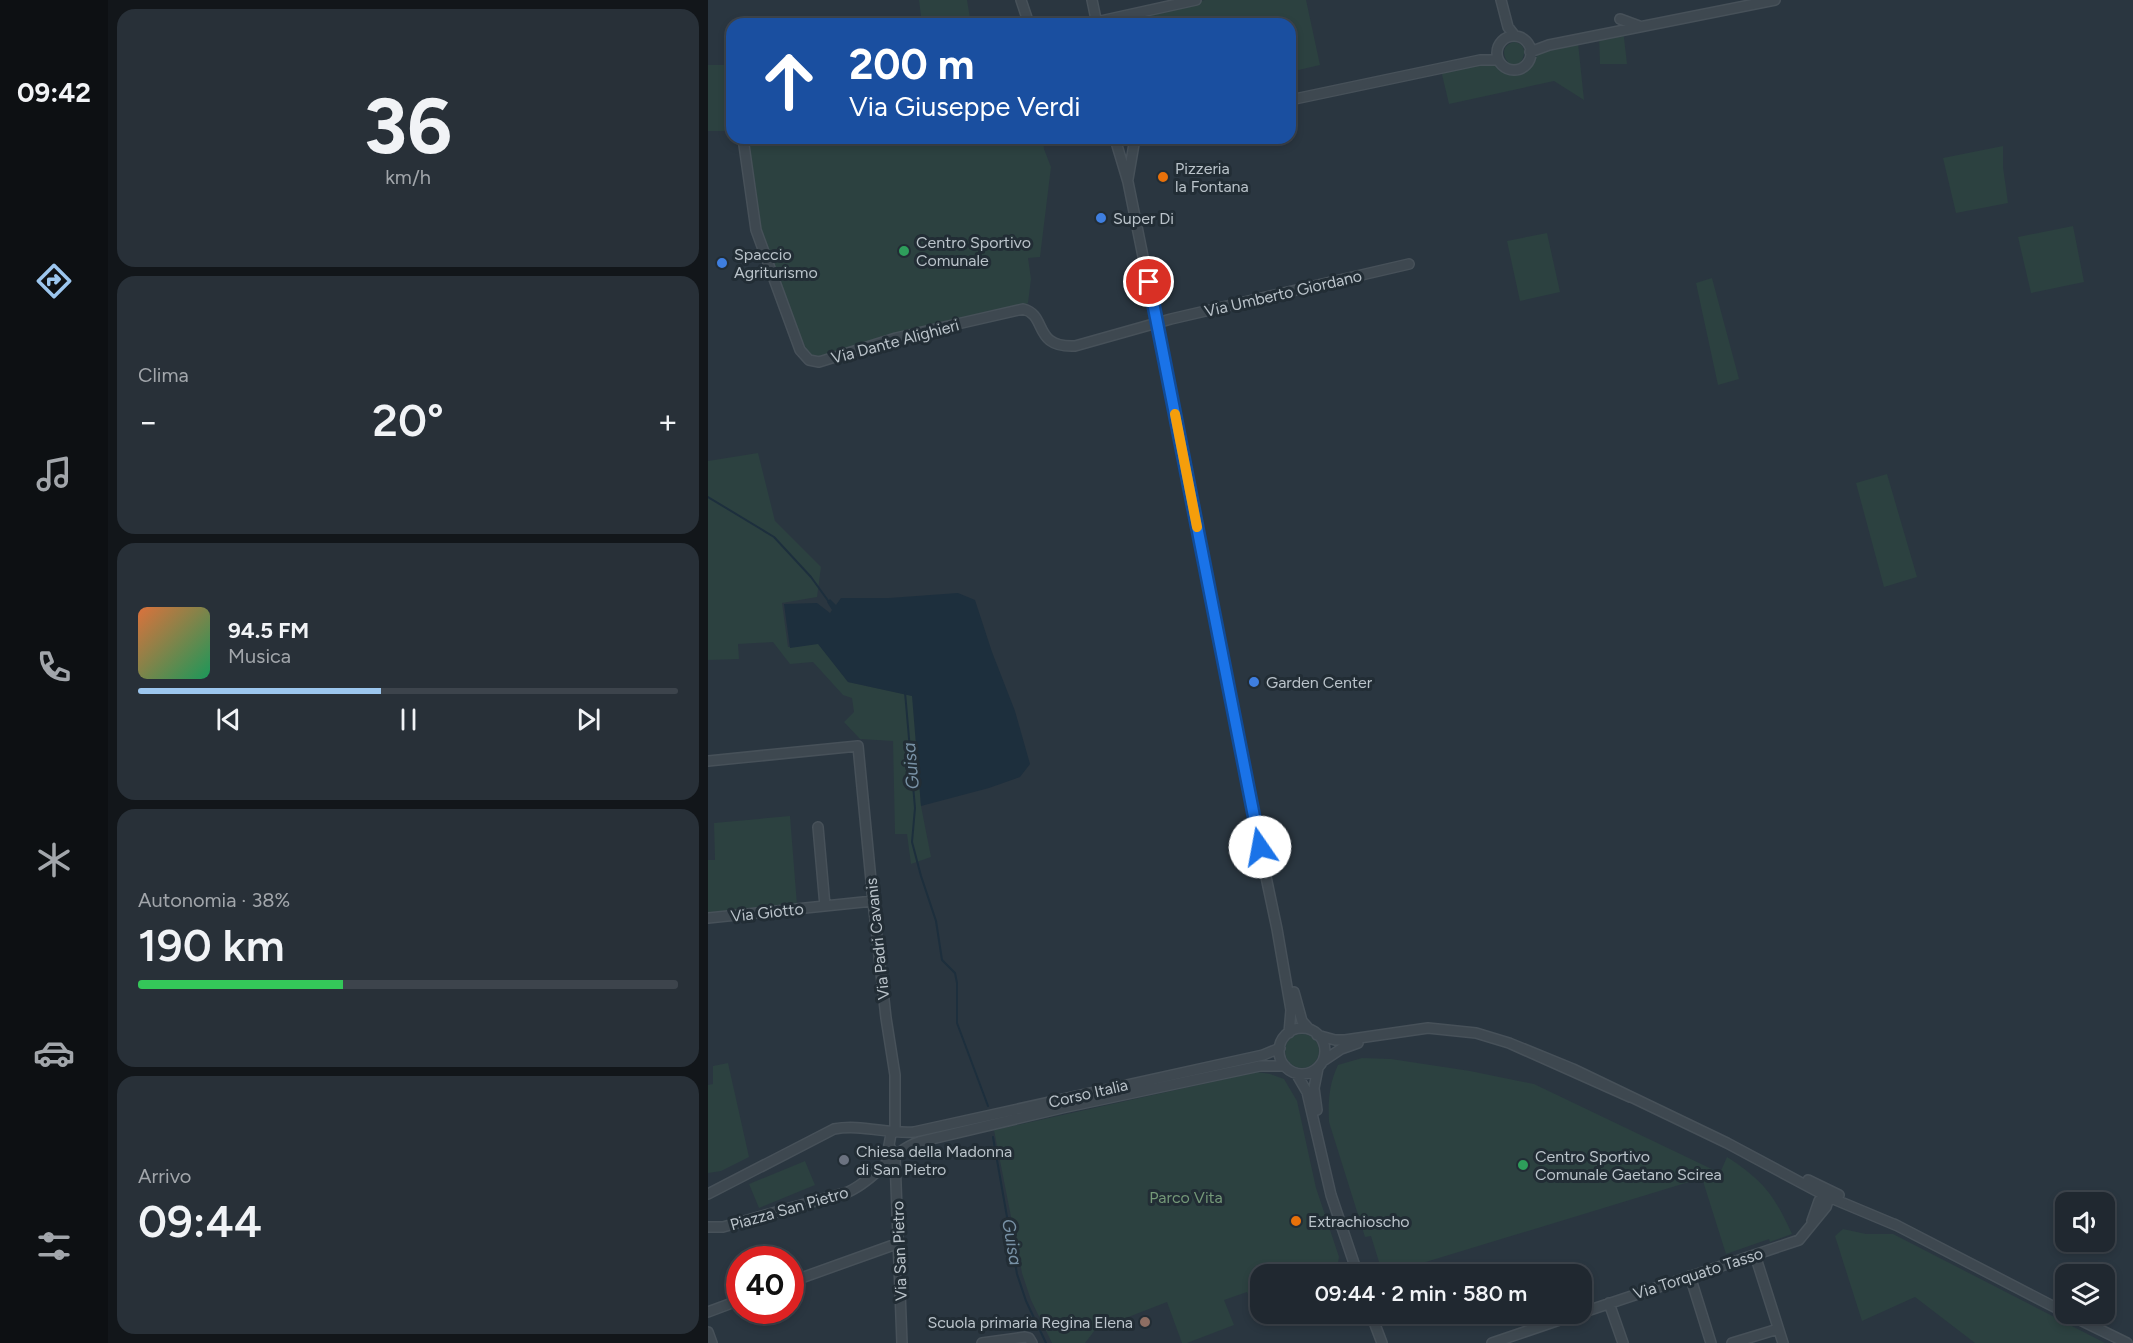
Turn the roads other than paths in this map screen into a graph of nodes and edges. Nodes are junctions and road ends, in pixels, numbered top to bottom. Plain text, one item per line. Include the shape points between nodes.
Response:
1 (1021, 0) edge
2 (1092, 0) edge
3 (1197, 0) edge
4 (1500, 0) edge
5 (1722, 0) edge
6 (1774, 0) edge
7 (1723, 10) junction
8 (1027, 18) edge
9 (1095, 18) edge
10 (1118, 18) edge
11 (1620, 19) dead end
12 (1641, 26) junction
13 (1510, 37) junction
14 (1529, 48) junction
15 (1498, 55) junction
16 (1296, 99) edge
17 (744, 144) edge
18 (1116, 144) edge
19 (1118, 144) edge
20 (1130, 144) edge
21 (1134, 144) edge
22 (1128, 182) junction
23 (1409, 264) dead end
24 (1157, 324) junction
25 (708, 761) edge
26 (818, 827) dead end
27 (873, 901) junction
28 (825, 906) junction
29 (708, 918) edge
30 (1277, 929) junction
31 (1308, 1029) junction
32 (1444, 1029) junction
33 (1289, 1033) junction
34 (1317, 1035) junction
35 (1280, 1048) junction
36 (1320, 1064) junction
37 (1285, 1066) junction
38 (1296, 1073) junction
39 (895, 1132) junction
40 (907, 1146) joint
41 (897, 1156) junction
42 (1762, 1161) junction
43 (1805, 1185) junction
44 (708, 1194) edge
45 (1331, 1195) junction
46 (1828, 1195) junction
47 (1842, 1203) junction
48 (1826, 1207) junction
49 (1815, 1209) junction
50 (1898, 1226) junction
51 (708, 1227) edge
52 (1811, 1227) junction
53 (898, 1242) junction
54 (1755, 1255) junction
55 (1354, 1264) edge
56 (1690, 1276) junction
57 (804, 1277) edge
58 (1609, 1303) junction
59 (726, 1305) edge
60 (2055, 1307) edge
61 (1592, 1309) edge
62 (708, 1312) edge
63 (1375, 1324) edge
64 (1547, 1324) edge
65 (2089, 1324) edge
66 (1778, 1329) junction
67 (708, 1332) edge
68 (1031, 1341) edge
69 (712, 1343) edge
70 (902, 1343) edge
71 (982, 1343) edge
72 (1382, 1343) edge
73 (1492, 1343) edge
74 (1623, 1343) edge
75 (1711, 1343) edge
76 (1732, 1343) edge
77 (1783, 1343) edge
78 (2127, 1343) edge

1 - 8 street
2 - 9 street
3 - 10 street
4 - 13 street
5 - 7 street
6 - 7 street
7 - 12 street
11 - 12 street
12 - 14 street
13 - 14 street via 1520,37
13 - 15 street via 1501,42
14 - 15 street via 1526,64 1516,69 1507,68
15 - 16 street
17 - 24 street, Via Dante Alighieri via 756,230 800,350 810,360 819,362 896,338 1023,309 1031,311 1048,340 1062,347
18 - 22 street
19 - 20 street
21 - 22 street
22 - 24 street
23 - 24 street, Via Umberto Giordano
24 - 30 street
25 - 27 street, Via Padri Cavanis via 858,746
26 - 28 street, Via Giotto
27 - 28 street, Via Giotto
27 - 39 street, Via Padri Cavanis via 894,1068
28 - 29 street, Via Giotto
30 - 31 street via 1299,1012
30 - 33 street via 1291,1010
31 - 33 street
31 - 34 street
32 - 34 street via 1412,1029 1345,1040
32 - 36 street via 1349,1045
32 - 42 street via 1509,1042 1551,1059
33 - 35 street
34 - 36 street via 1324,1047
35 - 37 street
35 - 39 street, Corso Italia via 914,1132
36 - 38 street via 1309,1073
36 - 45 street via 1315,1094
37 - 38 street
37 - 40 street, Corso Italia via 1260,1066
38 - 45 street via 1311,1105
39 - 41 street via 889,1145
39 - 44 street via 857,1127 834,1130
40 - 41 street, Piazza San Pietro
41 - 51 street, Piazza San Pietro via 848,1192 723,1227
41 - 53 street, Via San Pietro
42 - 43 street
42 - 46 street via 1796,1174
43 - 46 street
43 - 49 street
45 - 55 street
46 - 47 street
46 - 48 street, Via Torquato Tasso
46 - 49 street
46 - 50 street
47 - 48 street
47 - 50 street
48 - 52 street, Via Torquato Tasso
49 - 52 street
50 - 60 street
52 - 54 street, Via Torquato Tasso via 1799,1240
53 - 57 street
53 - 70 street, Via San Pietro
54 - 56 street, Via Torquato Tasso
54 - 66 street
56 - 58 street, Via Torquato Tasso
56 - 75 street
58 - 61 street, Via Torquato Tasso
58 - 74 street
59 - 62 street
63 - 72 street
64 - 73 street, Via Torquato Tasso
65 - 78 street
66 - 76 street
66 - 77 street
67 - 69 street
68 - 71 street via 1023,1337

